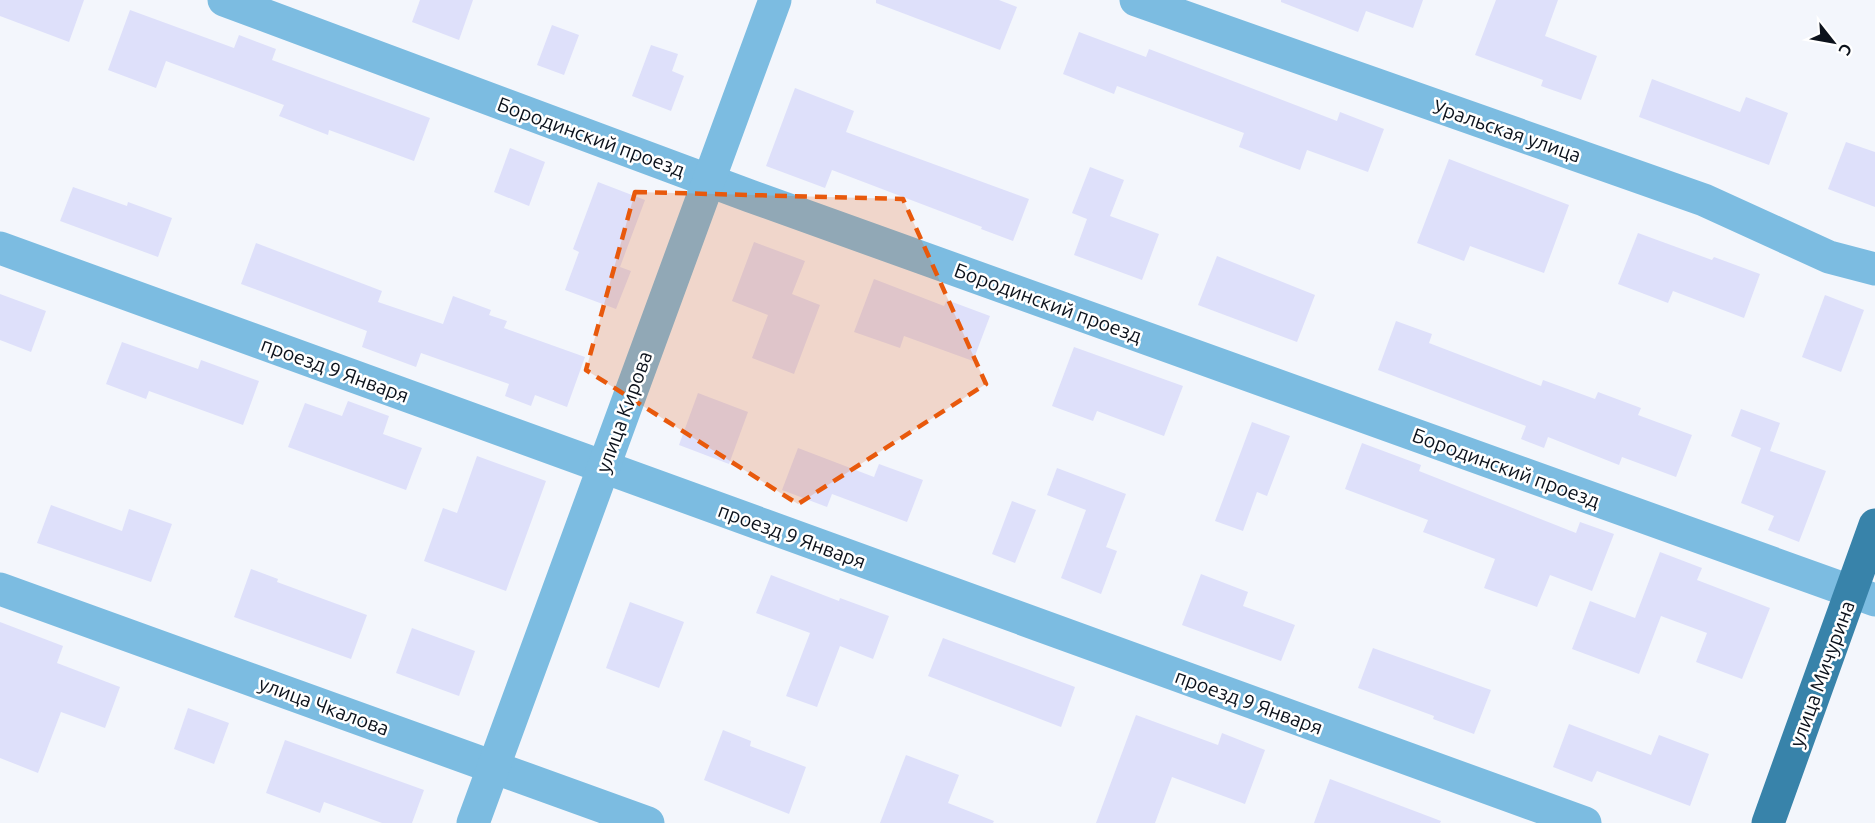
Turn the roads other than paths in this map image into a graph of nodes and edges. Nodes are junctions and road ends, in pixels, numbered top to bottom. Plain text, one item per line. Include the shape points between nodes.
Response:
1 (224, 0) edge
2 (775, 0) edge
3 (1136, 0) edge
4 (709, 181) junction
5 (0, 248) edge
6 (1875, 269) edge
7 (603, 468) junction
8 (1875, 525) edge
9 (0, 589) edge
10 (1863, 596) edge
11 (493, 767) junction
12 (472, 823) edge
13 (648, 823) edge
14 (1585, 823) edge
15 (1768, 823) edge

1 - 4 street, Бородинский проезд
2 - 4 street, улица Кирова
3 - 6 street, Уральская улица via 1704,200 1829,257
4 - 7 street, улица Кирова
4 - 10 street, Бородинский проезд
5 - 7 street, проезд 9 Января
7 - 11 street, улица Кирова
7 - 14 street, проезд 9 Января
8 - 10 main road, улица Мичурина
9 - 11 street, улица Чкалова
10 - 15 main road, улица Мичурина
11 - 12 street, улица Кирова
11 - 13 street, улица Чкалова

